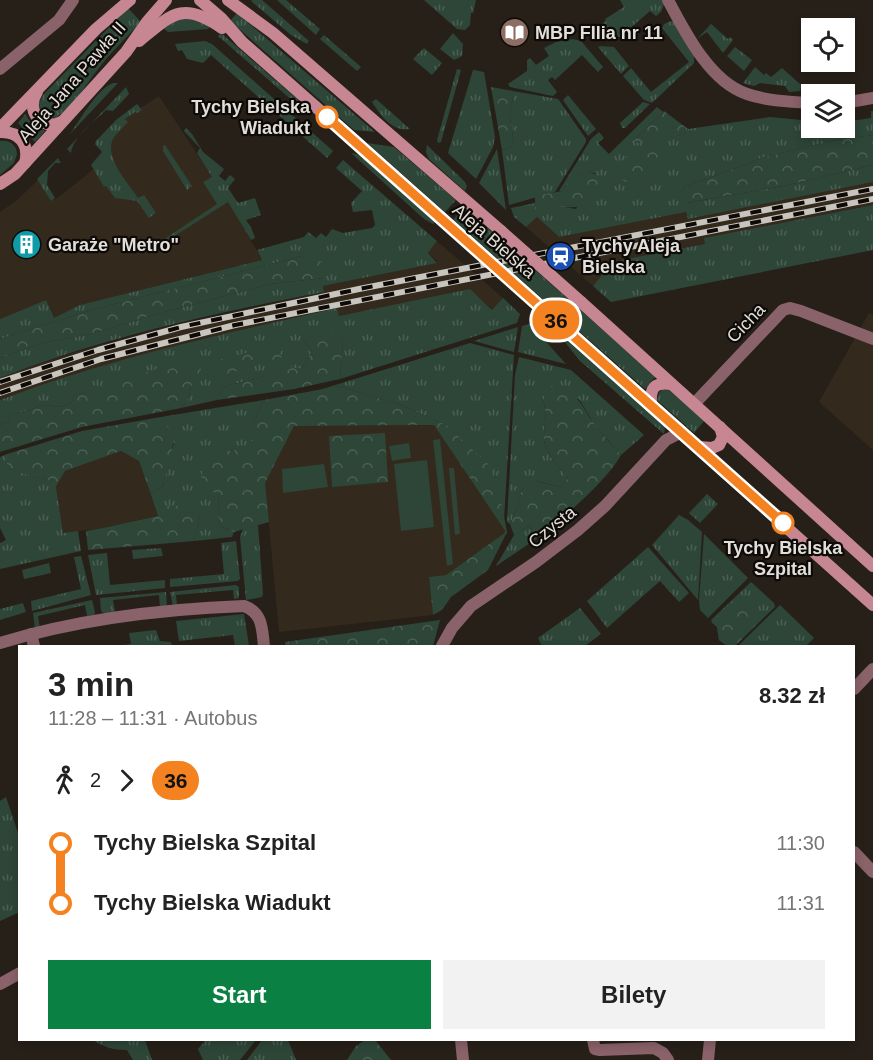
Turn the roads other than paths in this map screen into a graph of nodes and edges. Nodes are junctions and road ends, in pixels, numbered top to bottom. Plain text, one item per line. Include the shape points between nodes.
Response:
1 (73, 0) edge
2 (119, 0) edge
3 (130, 0) edge
4 (166, 0) edge
5 (200, 0) edge
6 (228, 0) edge
7 (240, 0) edge
8 (668, 0) edge
9 (96, 29) junction
10 (273, 33) junction
11 (242, 42) junction
12 (126, 52) junction
13 (0, 69) edge
14 (42, 86) junction
15 (873, 98) edge
16 (855, 101) edge
17 (801, 102) edge
18 (62, 121) junction
19 (0, 130) edge
20 (25, 163) junction
21 (0, 184) edge
22 (873, 339) edge
23 (671, 384) junction
24 (651, 404) junction
25 (694, 405) junction
26 (720, 427) junction
27 (682, 432) junction
28 (699, 447) junction
29 (873, 566) edge
30 (873, 605) edge
31 (32, 640) edge
32 (0, 643) edge
33 (264, 645) edge
34 (443, 645) edge
35 (873, 669) edge
36 (855, 688) edge
37 (855, 853) edge
38 (873, 872) edge
39 (18, 974) edge
40 (0, 984) edge
41 (461, 1041) edge
42 (710, 1041) edge
43 (593, 1042) edge
44 (463, 1060) edge
45 (593, 1060) edge
46 (668, 1060) edge
47 (708, 1060) edge

1 - 13 street via 59,20
2 - 9 main road
3 - 9 main road, Aleja Jana Pawła II
4 - 12 main road, Aleja Jana Pawła II
5 - 11 main road, Aleja Bielska
6 - 10 main road, Aleja Bielska
7 - 10 main road
8 - 17 street via 703,59 728,84 756,96
9 - 14 main road, Aleja Jana Pawła II
10 - 23 main road, Aleja Bielska, bridge
11 - 12 main road via 210,19 186,12 166,19
11 - 24 main road, Aleja Bielska, bridge
12 - 18 main road, Aleja Jana Pawła II
14 - 18 main road via 33,101 36,116 47,124
14 - 19 main road, Aleja Jana Pawła II
15 - 16 street
18 - 20 main road, Aleja Jana Pawła II
19 - 20 main road via 22,140 27,153
20 - 21 main road, Aleja Jana Pawła II
22 - 25 street, Cicha via 801,311 783,310
23 - 24 main road via 654,387
23 - 25 main road, Aleja Bielska
24 - 27 main road, Aleja Bielska
25 - 26 main road, Aleja Bielska
26 - 28 main road via 723,437 719,445
26 - 29 main road, Aleja Bielska
27 - 28 main road, Aleja Bielska
27 - 34 street, Czysta via 666,440 578,530 471,606
28 - 30 main road, Aleja Bielska
31 - 32 street
31 - 33 street via 99,620 244,606 259,618
35 - 36 street
37 - 38 street
39 - 40 street
41 - 44 street
42 - 47 street
43 - 45 street
43 - 46 street via 595,1049 600,1050 654,1048

